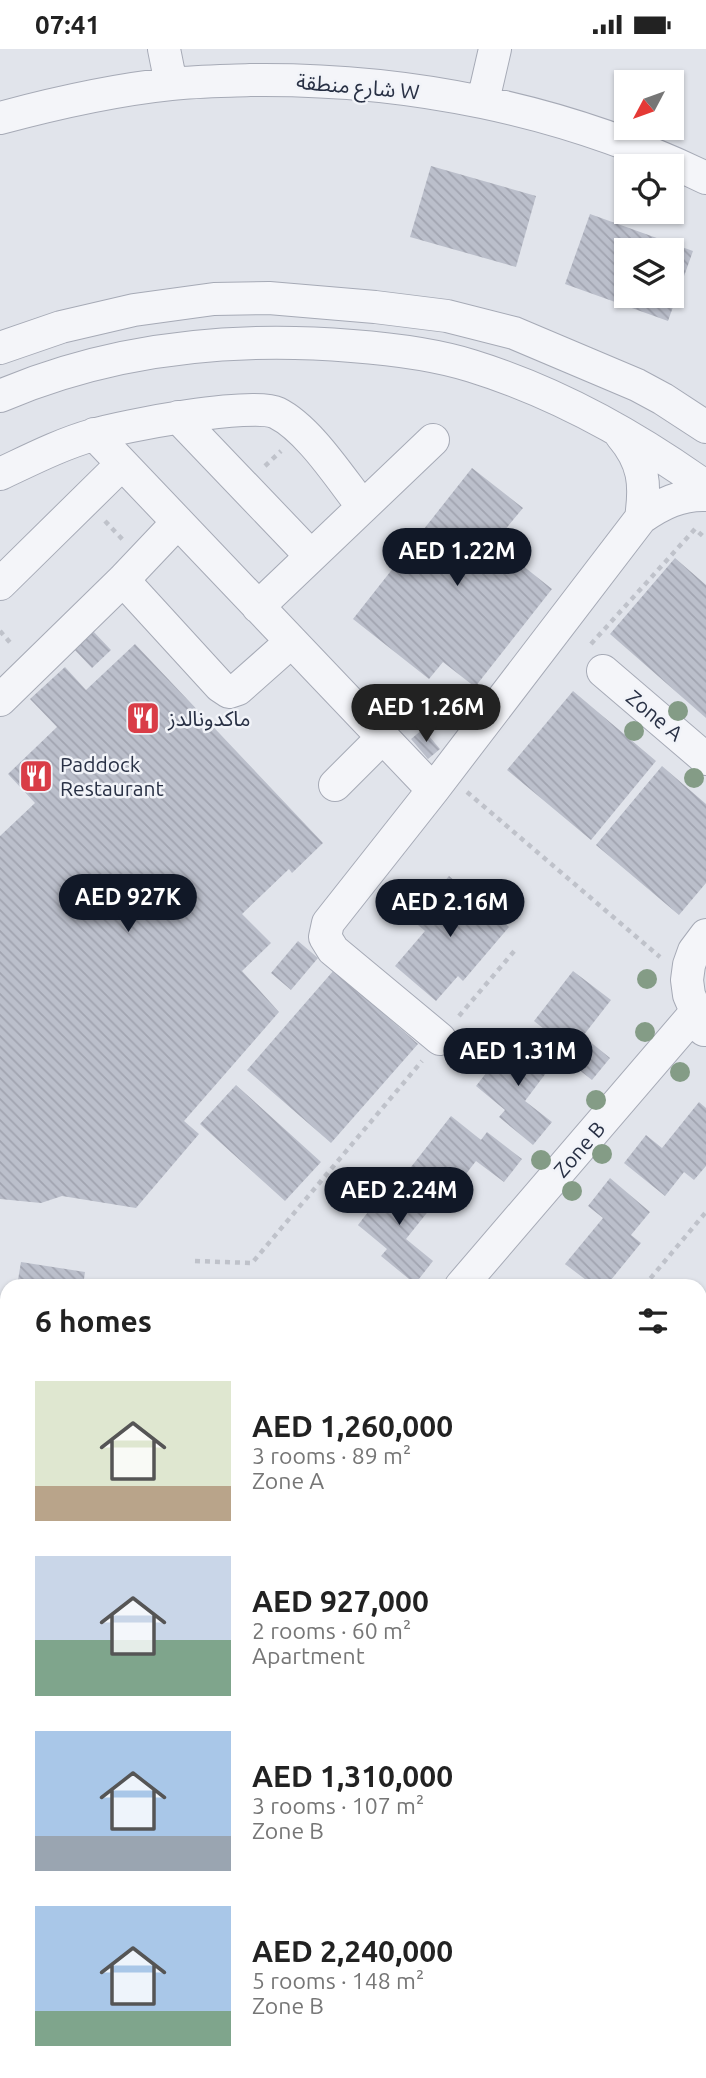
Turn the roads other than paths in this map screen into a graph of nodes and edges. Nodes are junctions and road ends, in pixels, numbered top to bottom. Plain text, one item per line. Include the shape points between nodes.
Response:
1 (164, 49) edge
2 (495, 49) edge
3 (171, 84) junction
4 (483, 101) junction
5 (0, 118) edge
6 (706, 178) edge
7 (0, 348) edge
8 (0, 396) edge
9 (178, 417) junction
10 (706, 427) edge
11 (616, 430) junction
12 (94, 435) junction
13 (433, 440) dead end
14 (122, 464) junction
15 (0, 474) edge
16 (706, 487) edge
17 (706, 495) edge
18 (363, 506) junction
19 (641, 518) junction
20 (178, 523) junction
21 (311, 556) junction
22 (123, 580) junction
23 (0, 584) edge
24 (258, 607) junction
25 (291, 642) junction
26 (603, 671) dead end
27 (0, 700) edge
28 (383, 737) junction
29 (706, 759) edge
30 (439, 782) junction
31 (335, 785) dead end
32 (706, 935) edge
33 (703, 1019) edge
34 (440, 1039) road end
35 (467, 1279) edge

1 - 3 street
2 - 4 street
3 - 4 street, شارع منطقة W via 300,79 397,87
3 - 5 street, شارع منطقة W via 74,99
4 - 6 street, شارع منطقة W via 578,127
7 - 10 street via 61,327 134,310 214,299 269,298 374,307 447,316 514,333 637,385
8 - 11 street via 90,364 160,350 300,341 398,351 469,365 546,393
9 - 12 street
9 - 18 street via 256,408 274,411 302,431
9 - 21 street
11 - 16 street
11 - 19 street via 632,448 642,471 645,495
12 - 14 street
12 - 15 street
13 - 18 street
14 - 20 street
14 - 23 street
17 - 19 street via 677,498
18 - 21 street
19 - 30 street
20 - 22 street
20 - 24 street
21 - 24 street
22 - 25 street via 229,692
22 - 27 street
24 - 25 street
25 - 28 street
26 - 29 street, Zone A
28 - 30 street
28 - 31 street
30 - 34 street via 328,923 325,937 333,950
32 - 33 street via 694,951 687,980 689,995
33 - 35 street, Zone B

